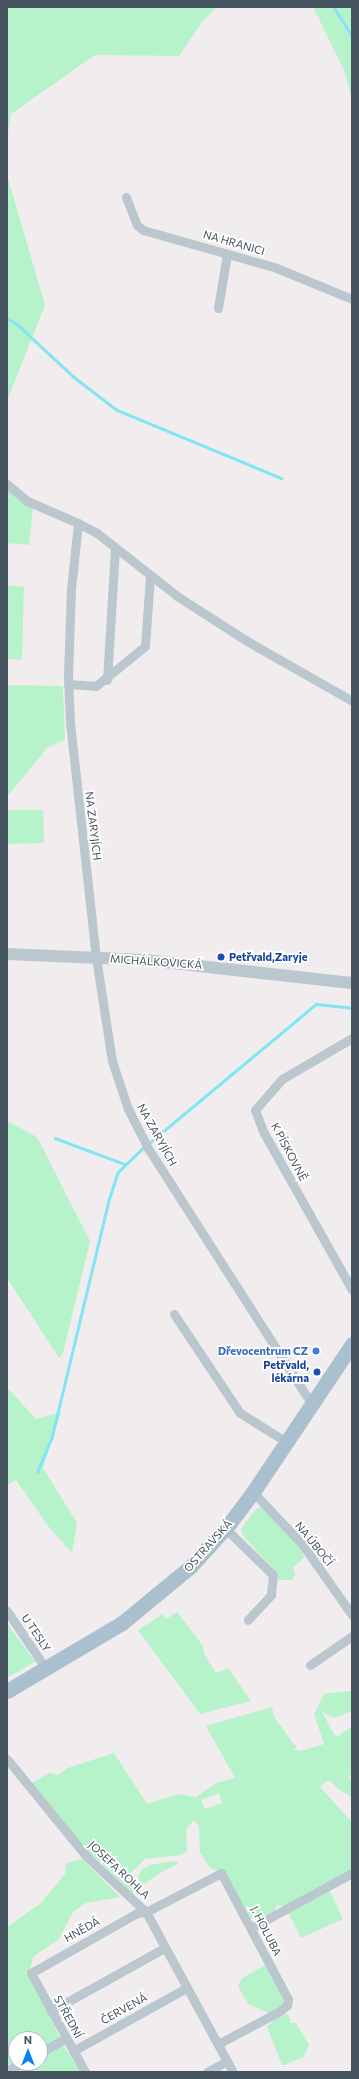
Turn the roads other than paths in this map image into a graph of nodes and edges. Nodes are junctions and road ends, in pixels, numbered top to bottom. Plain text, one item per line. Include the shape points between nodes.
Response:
1 (126, 197) dead end
2 (227, 254) junction
3 (352, 299) edge
4 (218, 308) dead end
5 (7, 484) edge
6 (78, 523) junction
7 (115, 549) junction
8 (150, 577) junction
9 (107, 680) junction
10 (68, 684) junction
11 (352, 701) edge
12 (7, 954) edge
13 (96, 958) junction
14 (352, 983) edge
15 (352, 1038) edge
16 (352, 1290) edge
17 (174, 1314) dead end
18 (352, 1344) edge
19 (311, 1403) junction
20 (285, 1441) junction
21 (253, 1492) junction
22 (225, 1528) junction
23 (7, 1611) edge
24 (352, 1615) edge
25 (248, 1620) dead end
26 (352, 1636) edge
27 (310, 1665) dead end
28 (46, 1669) junction
29 (7, 1690) edge
30 (7, 1759) edge
31 (352, 1873) edge
32 (146, 1912) junction
33 (251, 1928) junction
34 (164, 1948) junction
35 (31, 1973) joint
36 (186, 1988) junction
37 (51, 2011) junction
38 (66, 2038) junction
39 (218, 2044) junction
40 (48, 2048) edge
41 (73, 2051) junction
42 (227, 2061) junction
43 (85, 2072) edge
44 (207, 2072) edge
45 (233, 2072) edge

1 - 2 street, NA HRANICI via 137,225 143,230
2 - 3 street, NA HRANICI via 274,267
2 - 4 street
5 - 6 street via 27,501
6 - 7 street via 96,533
6 - 10 street, NA ZARYJÍCH via 71,589
7 - 8 street
7 - 9 street
8 - 9 street via 145,646
8 - 11 street via 247,641
9 - 10 street via 96,686
10 - 13 street, NA ZARYJÍCH via 73,770
12 - 13 street, MICHÁLKOVICKÁ
13 - 14 street, MICHÁLKOVICKÁ via 204,965
13 - 19 street, NA ZARYJÍCH via 112,1061 128,1109 148,1150
15 - 16 street, K PÍSKOVNĚ via 282,1079 255,1110 264,1133
17 - 20 street via 240,1413
18 - 19 main road, OSTRAVSKÁ
19 - 20 main road, OSTRAVSKÁ
20 - 21 main road, OSTRAVSKÁ
21 - 22 main road, OSTRAVSKÁ
21 - 24 street, NA ÚBOČÍ via 302,1544
22 - 25 street via 273,1575 270,1595
22 - 28 main road, OSTRAVSKÁ via 190,1567 144,1607 99,1638
23 - 28 street, U TESLY
26 - 27 street
28 - 29 main road, OSTRAVSKÁ
30 - 32 street, JOSEFA ROHLA via 86,1856
31 - 33 street
32 - 33 street, J. HOLUBA via 221,1873
32 - 34 street, JOSEFA ROHLA
32 - 35 street, HNĚDÁ via 137,1913
33 - 39 street, J. HOLUBA via 288,1999 287,2005
34 - 36 street, JOSEFA ROHLA
34 - 37 street
35 - 37 street, STŘEDNÍ
36 - 39 street, JOSEFA ROHLA
36 - 41 street, ČERVENÁ
37 - 38 street, STŘEDNÍ
38 - 40 street
38 - 41 street, STŘEDNÍ
39 - 42 street, JOSEFA ROHLA
41 - 43 street, STŘEDNÍ
42 - 44 street
42 - 45 street, JOSEFA ROHLA

